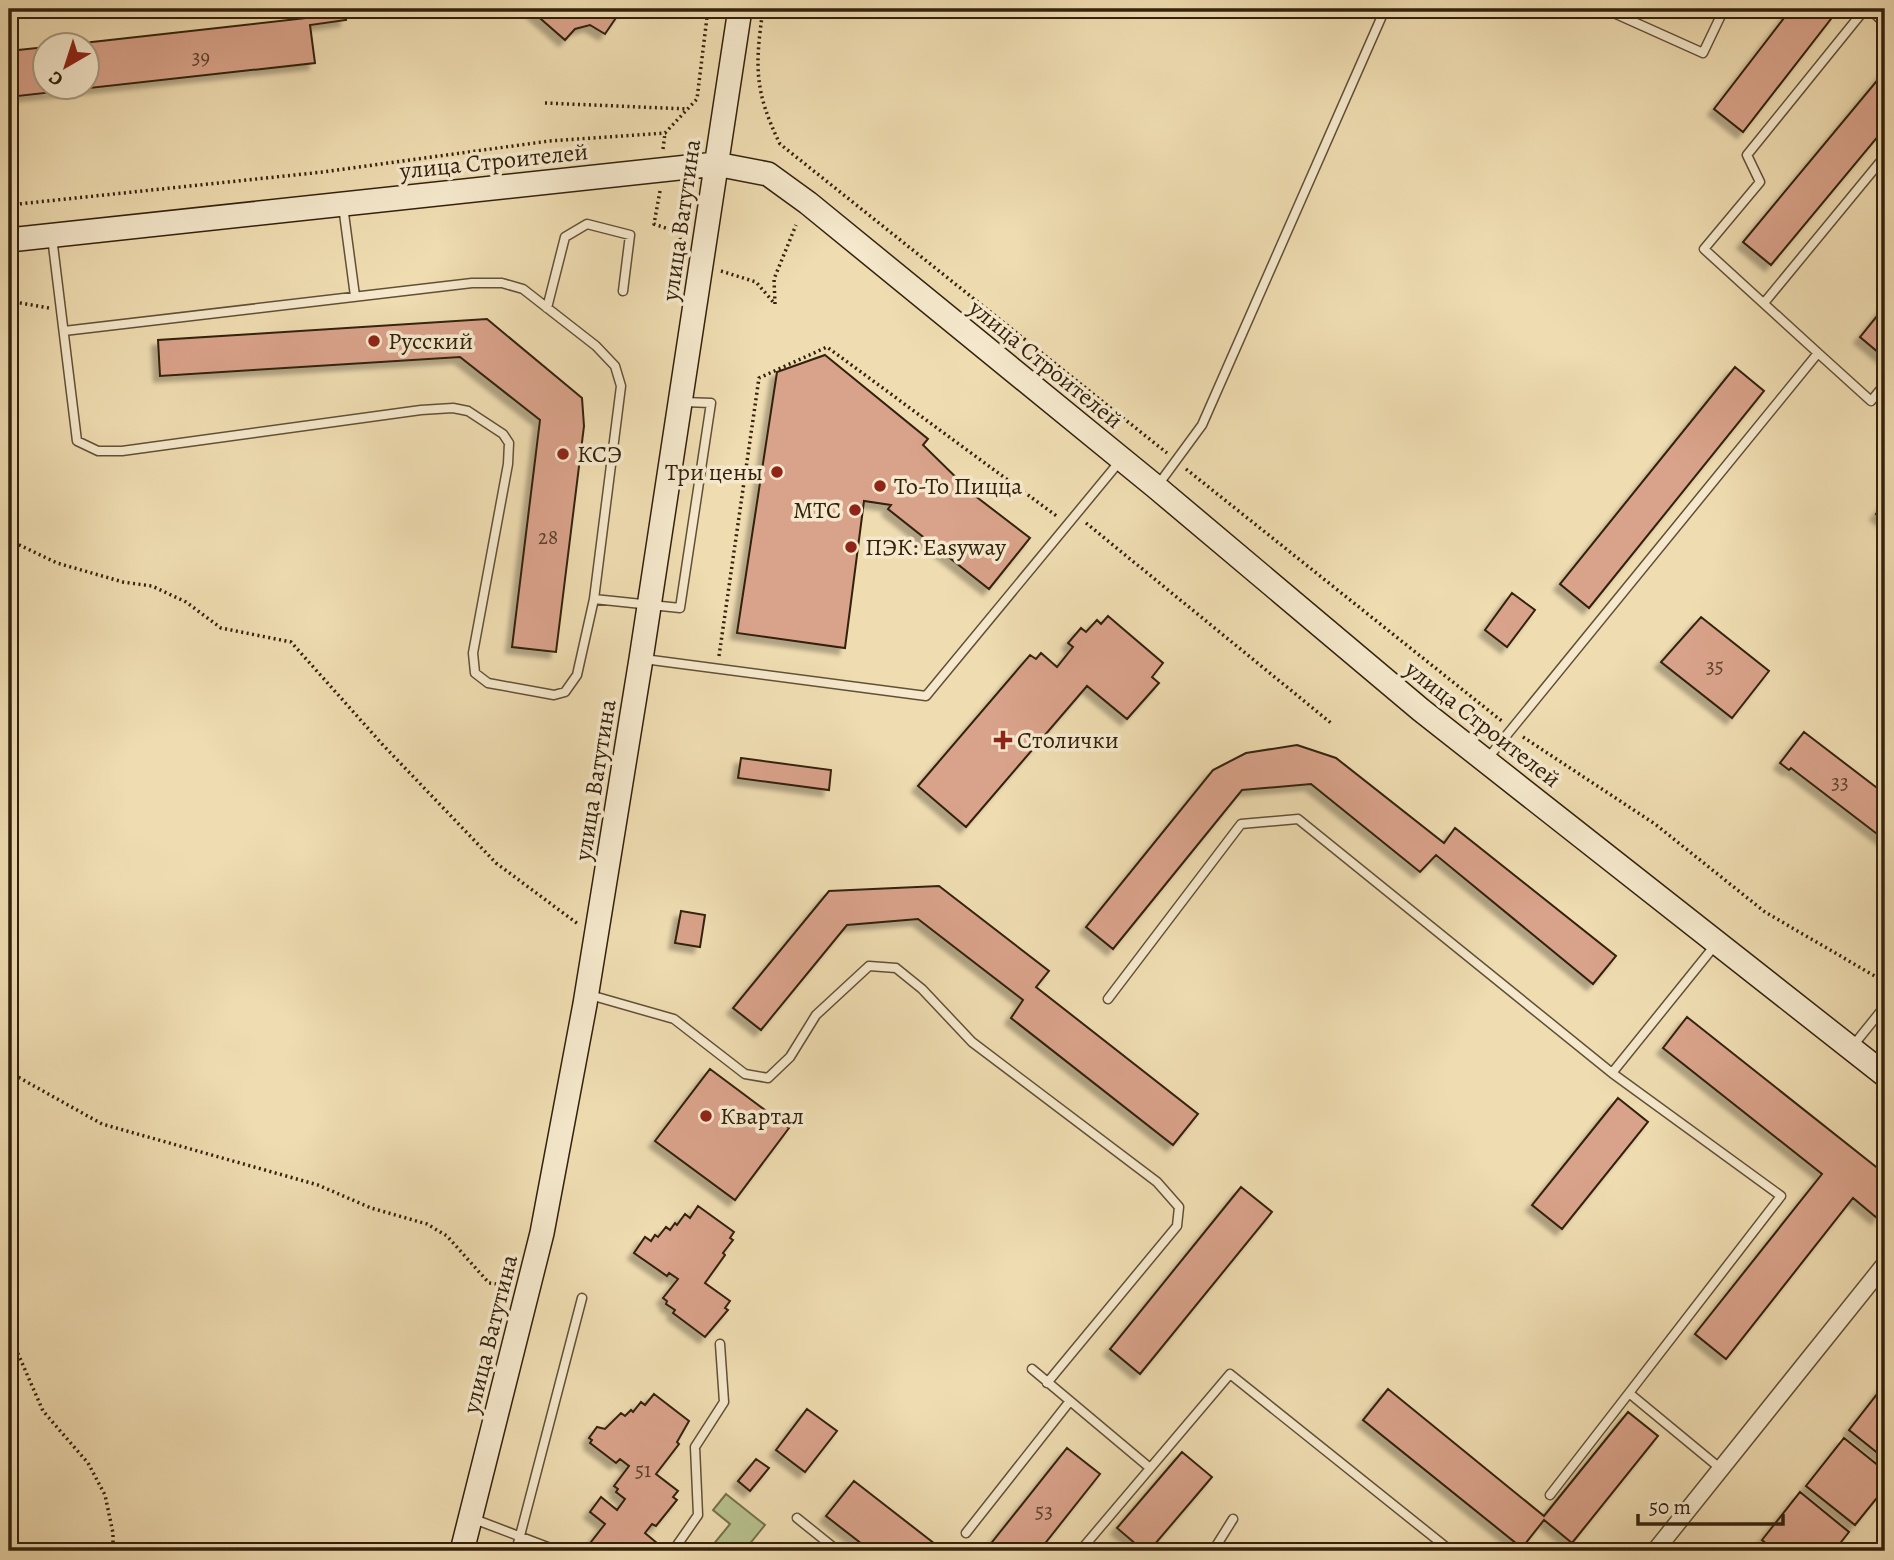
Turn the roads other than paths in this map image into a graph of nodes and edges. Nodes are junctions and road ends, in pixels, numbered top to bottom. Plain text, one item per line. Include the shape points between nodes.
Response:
1 (740, 9) edge
2 (1385, 9) edge
3 (1605, 9) edge
4 (1724, 9) edge
5 (1867, 9) edge
6 (1885, 24) edge
7 (1885, 156) edge
8 (716, 164) junction
9 (343, 204) junction
10 (52, 236) junction
11 (9, 240) edge
12 (623, 291) dead end
13 (355, 296) junction
14 (1764, 303) junction
15 (547, 308) junction
16 (64, 331) junction
17 (1818, 353) junction
18 (1885, 384) edge
19 (681, 402) junction
20 (1122, 459) junction
21 (1156, 488) junction
22 (594, 599) junction
23 (648, 604) junction
24 (641, 659) junction
25 (1487, 761) junction
26 (1718, 942) junction
27 (586, 994) junction
28 (1108, 999) dead end
29 (1885, 1006) edge
30 (1851, 1048) junction
31 (1612, 1073) junction
32 (1885, 1076) edge
33 (1885, 1264) edge
34 (582, 1298) dead end
35 (720, 1344) dead end
36 (1032, 1369) dead end
37 (1048, 1382) junction
38 (1629, 1393) junction
39 (1070, 1401) junction
40 (1150, 1468) junction
41 (1721, 1469) junction
42 (1550, 1496) dead end
43 (471, 1518) junction
44 (797, 1518) dead end
45 (1233, 1519) dead end
46 (966, 1533) dead end
47 (520, 1535) junction
48 (462, 1551) edge
49 (516, 1551) edge
50 (558, 1551) edge
51 (673, 1551) edge
52 (838, 1551) edge
53 (1080, 1551) edge
54 (1213, 1551) edge
55 (1451, 1551) edge
56 (1655, 1551) edge

1 - 8 street, улица Ватутина
2 - 21 lane via 1202,425
3 - 4 lane via 1703,53
5 - 6 lane
5 - 14 lane via 1747,155 1760,182 1704,249
7 - 14 lane
8 - 9 street, улица Строителей
8 - 19 street, улица Ватутина
8 - 20 street, улица Строителей via 768,174 808,203
9 - 10 street, улица Строителей
9 - 13 lane
10 - 11 street, улица Строителей
10 - 16 lane
12 - 15 lane via 630,235 587,224 565,237
13 - 15 lane via 502,283 523,289
13 - 16 lane
14 - 17 lane
15 - 22 lane via 615,366 621,386
16 - 22 lane via 77,441 98,451 122,452 453,408 468,411 503,434 509,443 508,464 473,653 475,673 488,683 554,695 565,692 577,675
17 - 18 lane via 1871,401
17 - 25 lane
19 - 23 street, улица Ватутина
19 - 23 lane via 711,403 680,608
20 - 21 street, улица Строителей
20 - 24 lane via 926,696
21 - 25 street, улица Строителей
22 - 23 lane
23 - 24 street, улица Ватутина
24 - 27 street, улица Ватутина
25 - 26 street, улица Строителей
26 - 30 street, улица Строителей
26 - 31 lane
27 - 37 lane via 674,1019 745,1074 768,1078 848,982 869,966 896,968 972,1042 1157,1182 1179,1208 1177,1226
27 - 43 street, улица Ватутина via 529,1289
28 - 31 lane via 1241,824 1298,819
29 - 30 lane
30 - 32 street, улица Строителей
31 - 38 lane via 1781,1196
33 - 41 street
34 - 47 lane
35 - 51 lane via 724,1402 695,1447 698,1515
36 - 37 lane
37 - 39 lane
38 - 41 lane
38 - 42 lane
39 - 40 lane
39 - 46 lane
40 - 53 lane
40 - 55 lane via 1230,1374
41 - 56 street
43 - 47 lane
43 - 48 street, улица Ватутина
44 - 52 lane
45 - 54 lane
47 - 49 lane
47 - 50 lane

